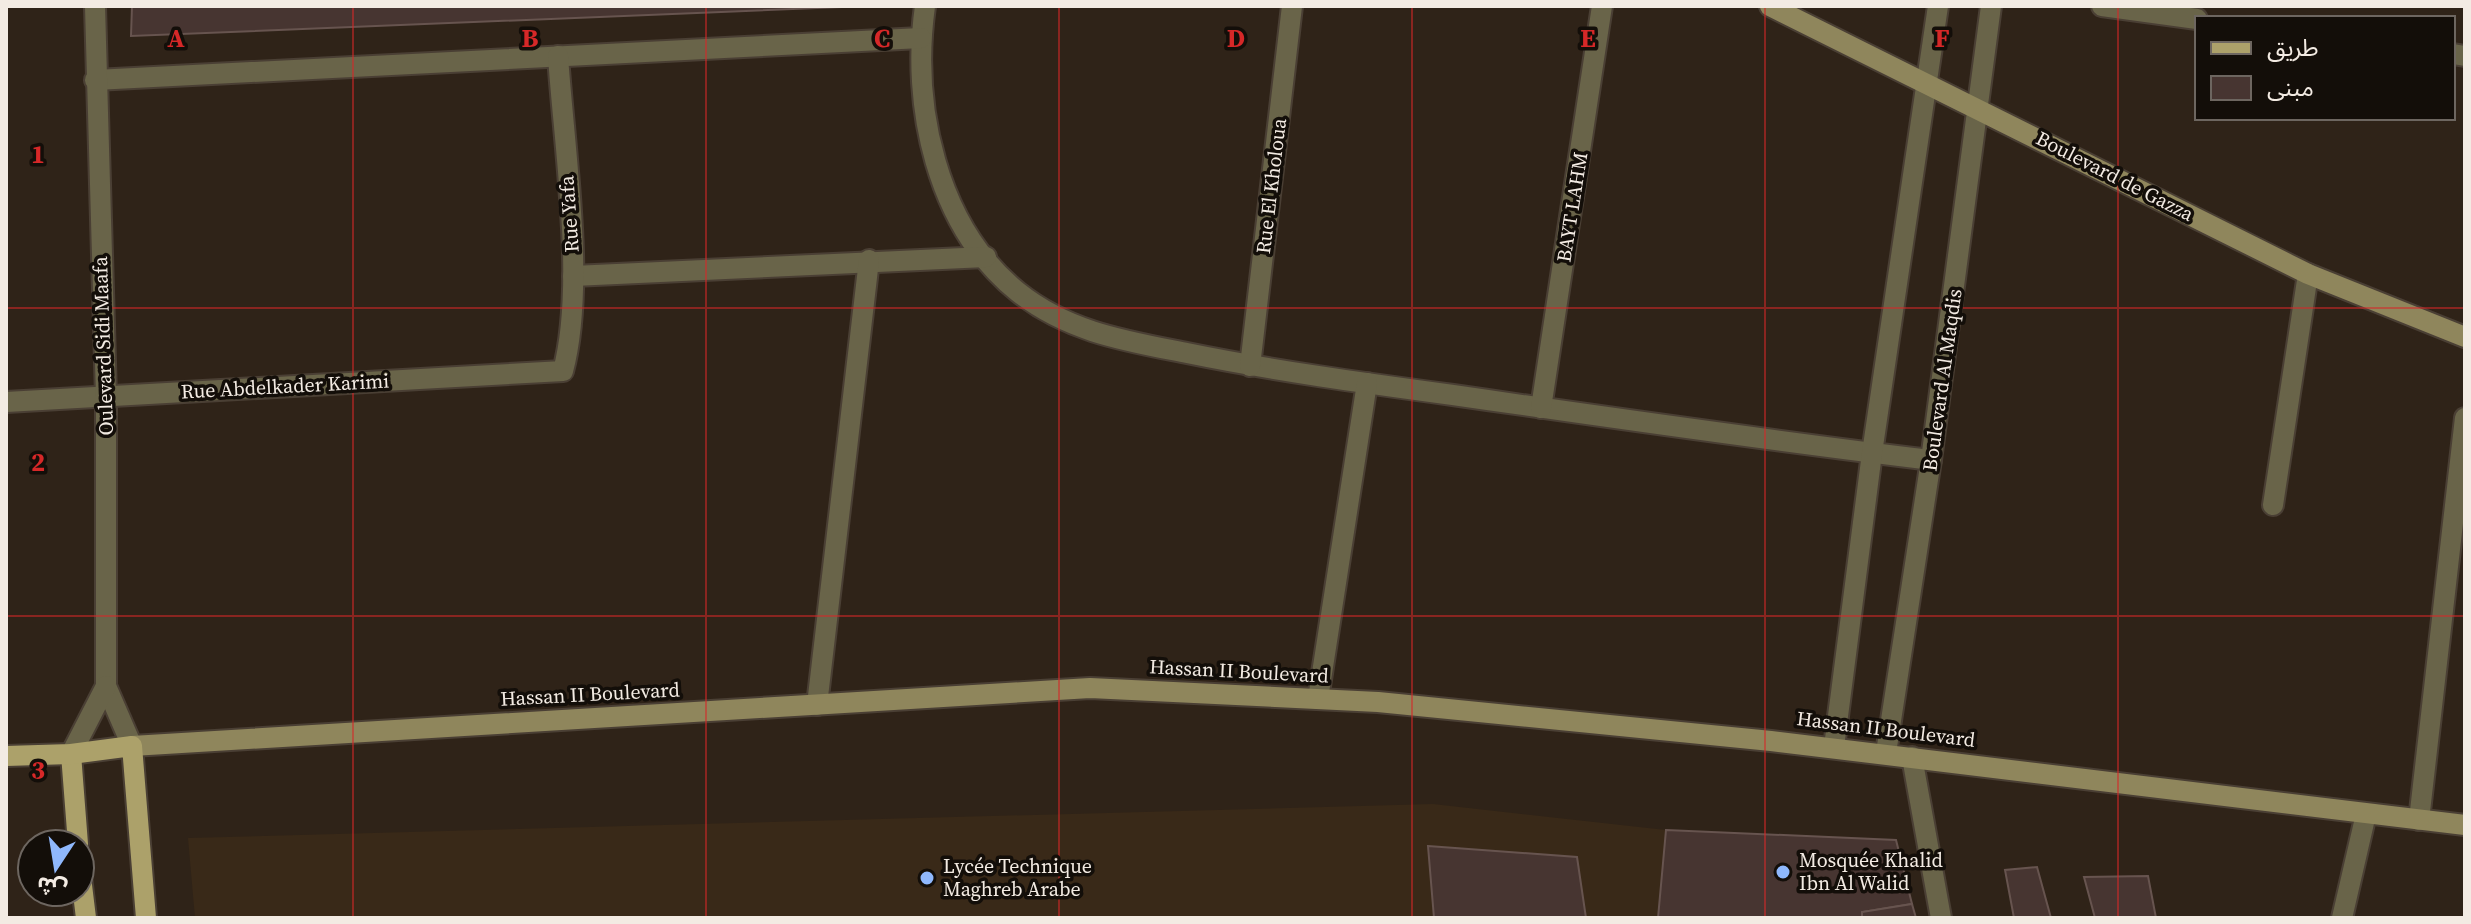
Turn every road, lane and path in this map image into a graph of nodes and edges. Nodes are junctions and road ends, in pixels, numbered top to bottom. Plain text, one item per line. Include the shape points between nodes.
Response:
1 (95, 6) edge
2 (925, 6) edge
3 (1292, 6) edge
4 (1602, 6) edge
5 (1770, 6) edge
6 (1938, 6) edge
7 (1991, 6) edge
8 (2102, 6) edge
9 (2195, 19) edge
10 (921, 38) junction
11 (558, 56) junction
12 (95, 80) junction
13 (1927, 82) junction
14 (1977, 107) junction
15 (986, 257) junction
16 (869, 260) junction
17 (2308, 274) junction
18 (573, 276) junction
19 (2465, 337) edge
20 (1250, 366) junction
21 (563, 371) joint
22 (1367, 383) junction
23 (106, 397) junction
24 (6, 402) edge
25 (1541, 408) junction
26 (2465, 418) edge
27 (1872, 453) junction
28 (1931, 460) junction
29 (2273, 505) dead end
30 (106, 686) junction
31 (1318, 699) junction
32 (817, 705) junction
33 (132, 746) junction
34 (1834, 747) junction
35 (1886, 753) junction
36 (71, 754) junction
37 (6, 756) edge
38 (1912, 757) junction
39 (2366, 814) junction
40 (2419, 820) junction
41 (2465, 825) edge
42 (77, 828) edge
43 (146, 918) edge
44 (1941, 918) edge
45 (2342, 918) edge

1 - 12 street, Oulevard Sidi Maafa
2 - 10 street
3 - 20 street, Rue El Kholoua
4 - 25 street, BAYT LAHM
5 - 13 main road, Boulevard de Gazza
6 - 13 street
7 - 14 street, Boulevard Al Maqdis
8 - 9 street
10 - 11 street
10 - 15 street via 921,98 936,161 953,203
11 - 12 street
11 - 18 street, Rue Yafa
12 - 23 street, Oulevard Sidi Maafa
13 - 14 main road, Boulevard de Gazza
13 - 27 street
14 - 17 main road, Boulevard de Gazza
14 - 28 street, Boulevard Al Maqdis
15 - 16 street
15 - 20 street via 1016,290 1063,321 1096,334
16 - 18 street
16 - 32 street
17 - 19 main road, Boulevard de Gazza
17 - 29 street
18 - 21 street, Rue Yafa
20 - 22 street
21 - 23 street, Rue Abdelkader Karimi
22 - 25 street
22 - 31 street
23 - 24 street, Rue Abdelkader Karimi
23 - 30 street, Oulevard Sidi Maafa
25 - 27 street
26 - 40 street
27 - 28 street
27 - 34 street
28 - 35 street, Boulevard Al Maqdis
30 - 33 street
30 - 36 street
31 - 32 main road, Hassan II Boulevard via 1090,688
31 - 34 main road, Hassan II Boulevard
32 - 33 main road, Hassan II Boulevard
33 - 36 main road, Hassan II Boulevard
33 - 43 main road
34 - 35 main road, Hassan II Boulevard
35 - 38 main road, Hassan II Boulevard
36 - 37 main road, Hassan II Boulevard
36 - 42 main road
38 - 39 main road, Hassan II Boulevard
38 - 44 street
39 - 40 main road, Hassan II Boulevard
39 - 45 street
40 - 41 main road, Hassan II Boulevard

